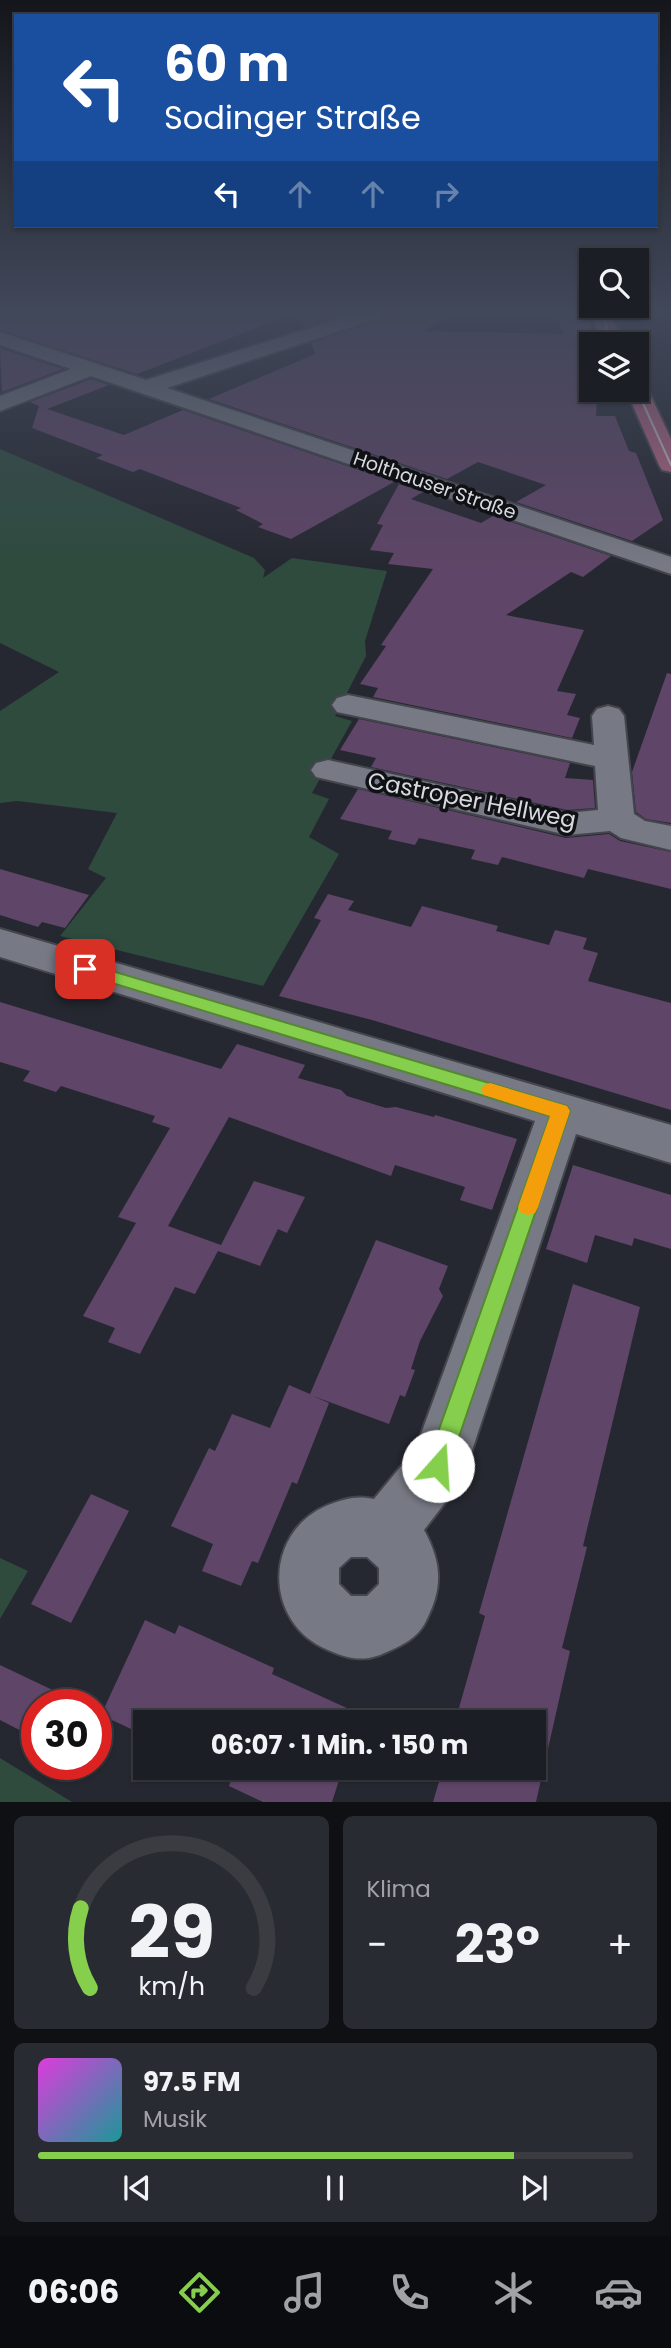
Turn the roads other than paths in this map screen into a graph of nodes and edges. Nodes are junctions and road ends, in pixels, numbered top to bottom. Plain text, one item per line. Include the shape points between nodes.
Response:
1 (175, 398) edge
2 (642, 402) edge
3 (671, 465) edge
4 (671, 566) edge
5 (348, 705) dead end
6 (608, 716) dead end
7 (612, 759) junction
8 (328, 770) dead end
9 (617, 819) junction
10 (671, 838) edge
11 (0, 943) edge
12 (561, 1111) junction
13 (671, 1144) edge
14 (385, 1533) dead end

1 - 4 street, Holthauser Straße via 257,430
2 - 3 main road
5 - 7 street
6 - 7 street
7 - 9 street
8 - 9 street, Castroper Hellweg via 567,824
9 - 10 street, Castroper Hellweg via 634,830
11 - 12 street
12 - 13 street
12 - 14 street via 438,1466

